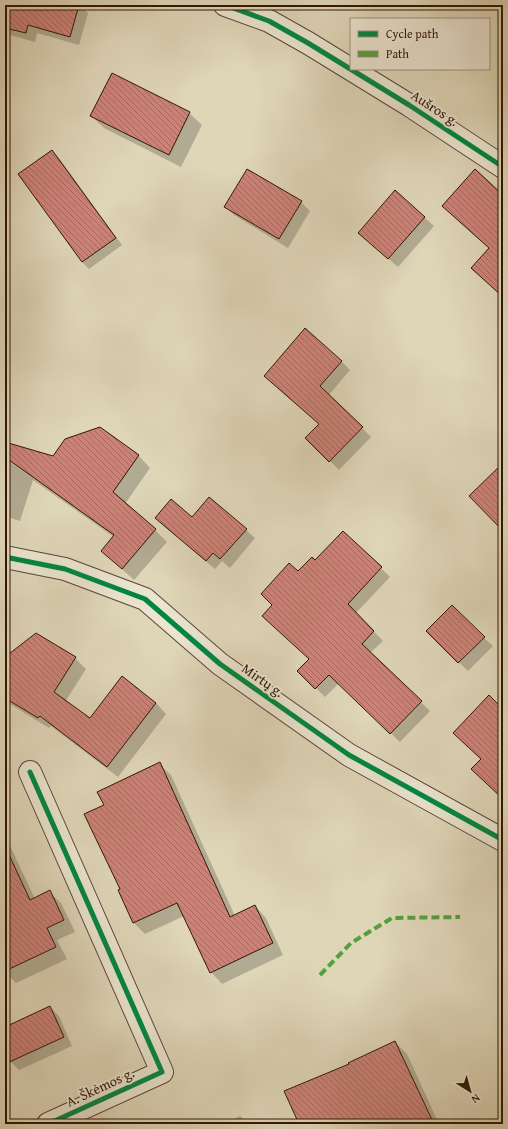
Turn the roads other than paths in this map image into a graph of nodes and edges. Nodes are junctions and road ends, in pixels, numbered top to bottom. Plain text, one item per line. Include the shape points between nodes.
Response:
1 (225, 5) edge
2 (350, 69) edge
3 (352, 70) edge
4 (503, 167) edge
5 (5, 557) edge
6 (30, 772) dead end
7 (503, 840) edge
8 (48, 1124) edge

1 - 2 street, Aušros g. via 269,21
3 - 4 street, Aušros g.
5 - 7 street, Mirtų g. via 65,569 145,600 220,664 349,755
6 - 8 street, A. Škėmos g. via 162,1072

